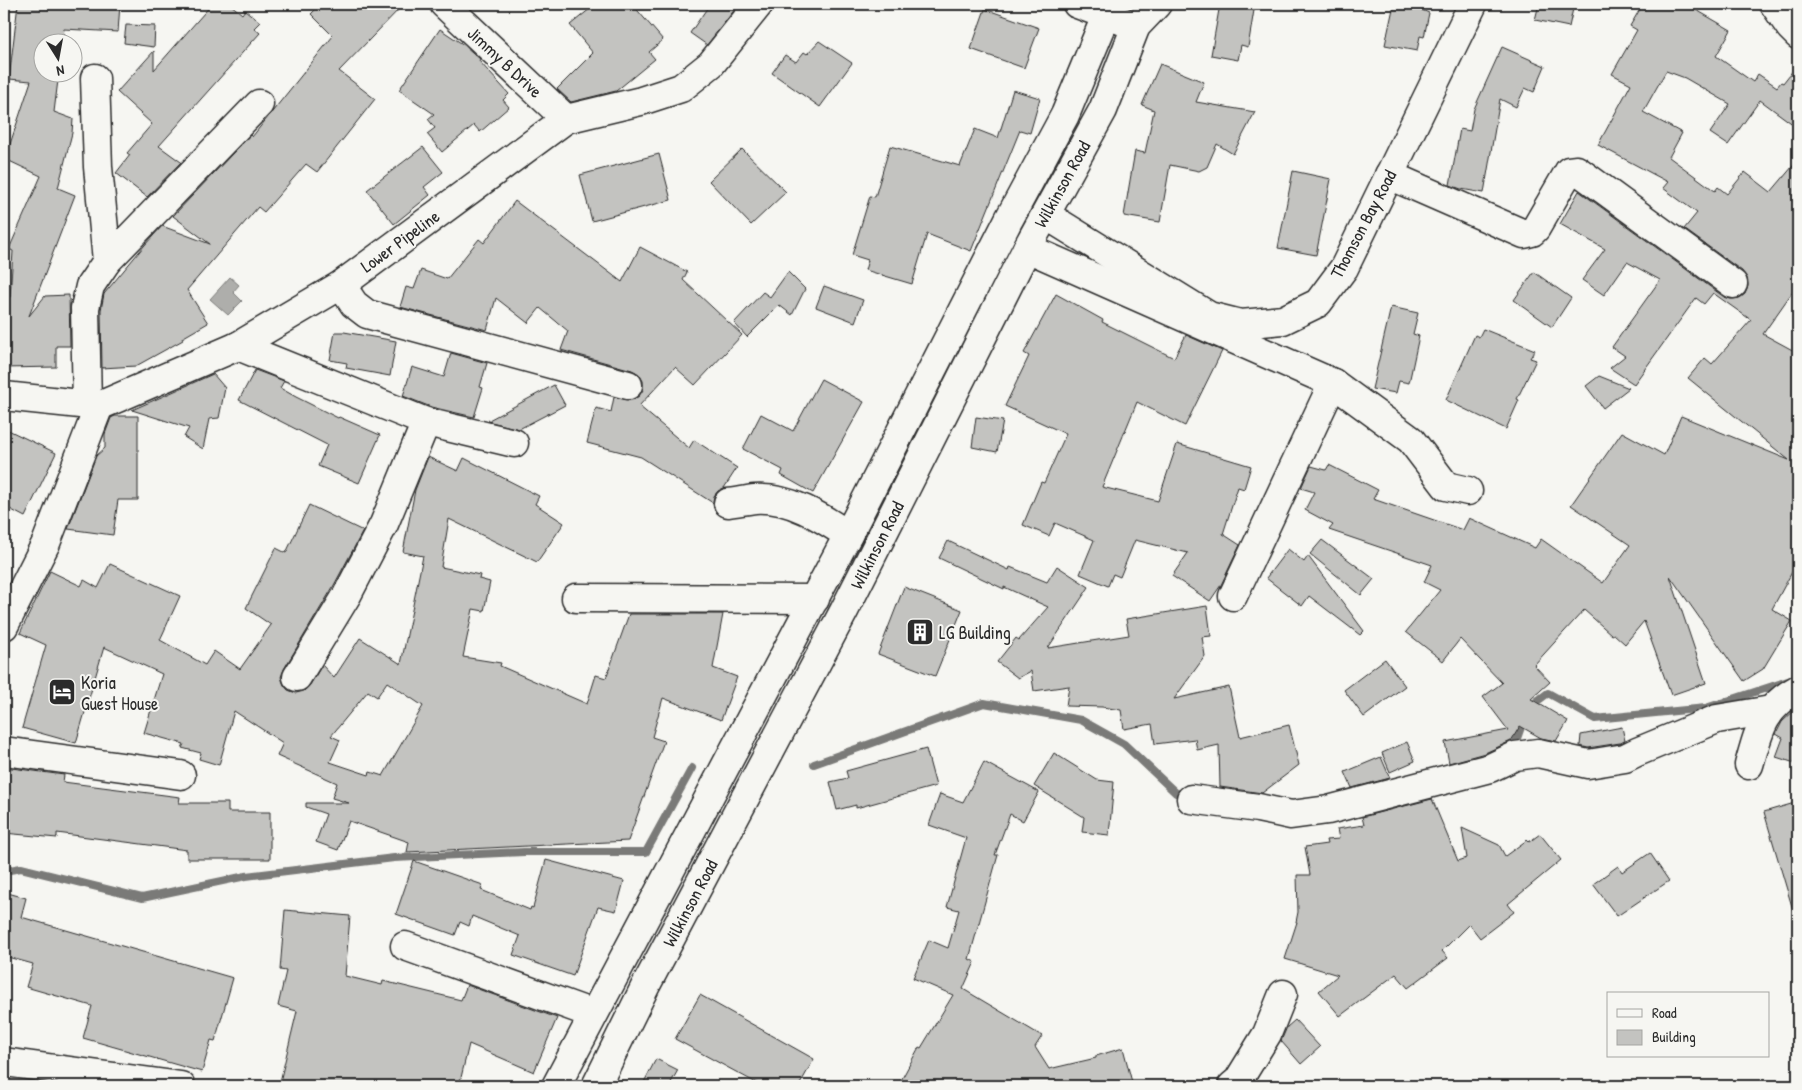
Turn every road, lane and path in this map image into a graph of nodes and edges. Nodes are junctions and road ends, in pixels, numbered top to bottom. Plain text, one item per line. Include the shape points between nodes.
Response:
1 (444, 4) edge
2 (758, 4) edge
3 (1077, 4) edge
4 (1157, 4) edge
5 (1473, 4) edge
6 (1774, 4) edge
7 (1108, 8) edge
8 (1136, 26) junction
9 (1798, 35) edge
10 (95, 78) dead end
11 (259, 104) dead end
12 (566, 119) junction
13 (1389, 175) junction
14 (1046, 215) junction
15 (1027, 248) junction
16 (107, 261) junction
17 (341, 284) junction
18 (1733, 284) dead end
19 (238, 346) junction
20 (1333, 383) junction
21 (628, 385) dead end
22 (4, 396) edge
23 (93, 406) junction
24 (426, 422) junction
25 (514, 443) dead end
26 (1468, 491) dead end
27 (728, 503) dead end
28 (848, 535) junction
29 (1233, 596) dead end
30 (576, 598) dead end
31 (815, 598) junction
32 (4, 626) edge
33 (297, 677) dead end
34 (1798, 689) edge
35 (1771, 710) junction
36 (4, 751) edge
37 (1749, 766) dead end
38 (181, 775) dead end
39 (1191, 799) dead end
40 (405, 946) dead end
41 (1283, 994) dead end
42 (593, 1014) junction
43 (4, 1062) edge
44 (182, 1086) edge
45 (556, 1086) edge
46 (596, 1086) edge
47 (1232, 1086) edge

1 - 12 street, Jimmy B Drive
2 - 12 street, Lower Pipeline via 711,64 682,88
3 - 7 street
4 - 8 street, Wilkinson Road
5 - 13 street, Thomson Bay Road
6 - 9 street
7 - 8 street
7 - 28 street, Wilkinson Road via 1065,115
8 - 14 street, Wilkinson Road via 1103,110
10 - 16 street via 98,167
11 - 16 street
12 - 17 street, Lower Pipeline
13 - 14 street, Thomson Bay Road via 1344,268 1318,303 1283,320 1241,324 1209,316
13 - 18 street via 1524,234 1536,228 1569,171 1577,170
14 - 15 street, Wilkinson Road
15 - 20 street
15 - 46 street, Wilkinson Road via 844,611
16 - 23 street via 90,286 85,308
17 - 19 street, Lower Pipeline
17 - 21 street via 354,304 367,314
19 - 23 street, Lower Pipeline
19 - 24 street
20 - 26 street via 1411,440 1446,486
20 - 29 street
22 - 23 street, Lower Pipeline
23 - 32 street via 46,543
24 - 25 street
24 - 33 street via 384,524 347,595
27 - 28 street via 757,499 788,503 818,515
28 - 31 street, Wilkinson Road
30 - 31 street
31 - 42 street, Wilkinson Road
34 - 35 street
35 - 37 street via 1760,727
35 - 39 street via 1717,719 1625,758 1588,764 1538,754 1515,756 1490,768 1328,810 1291,815
36 - 38 street
40 - 42 street
41 - 47 street via 1267,1034
42 - 45 street, Wilkinson Road
43 - 44 street

